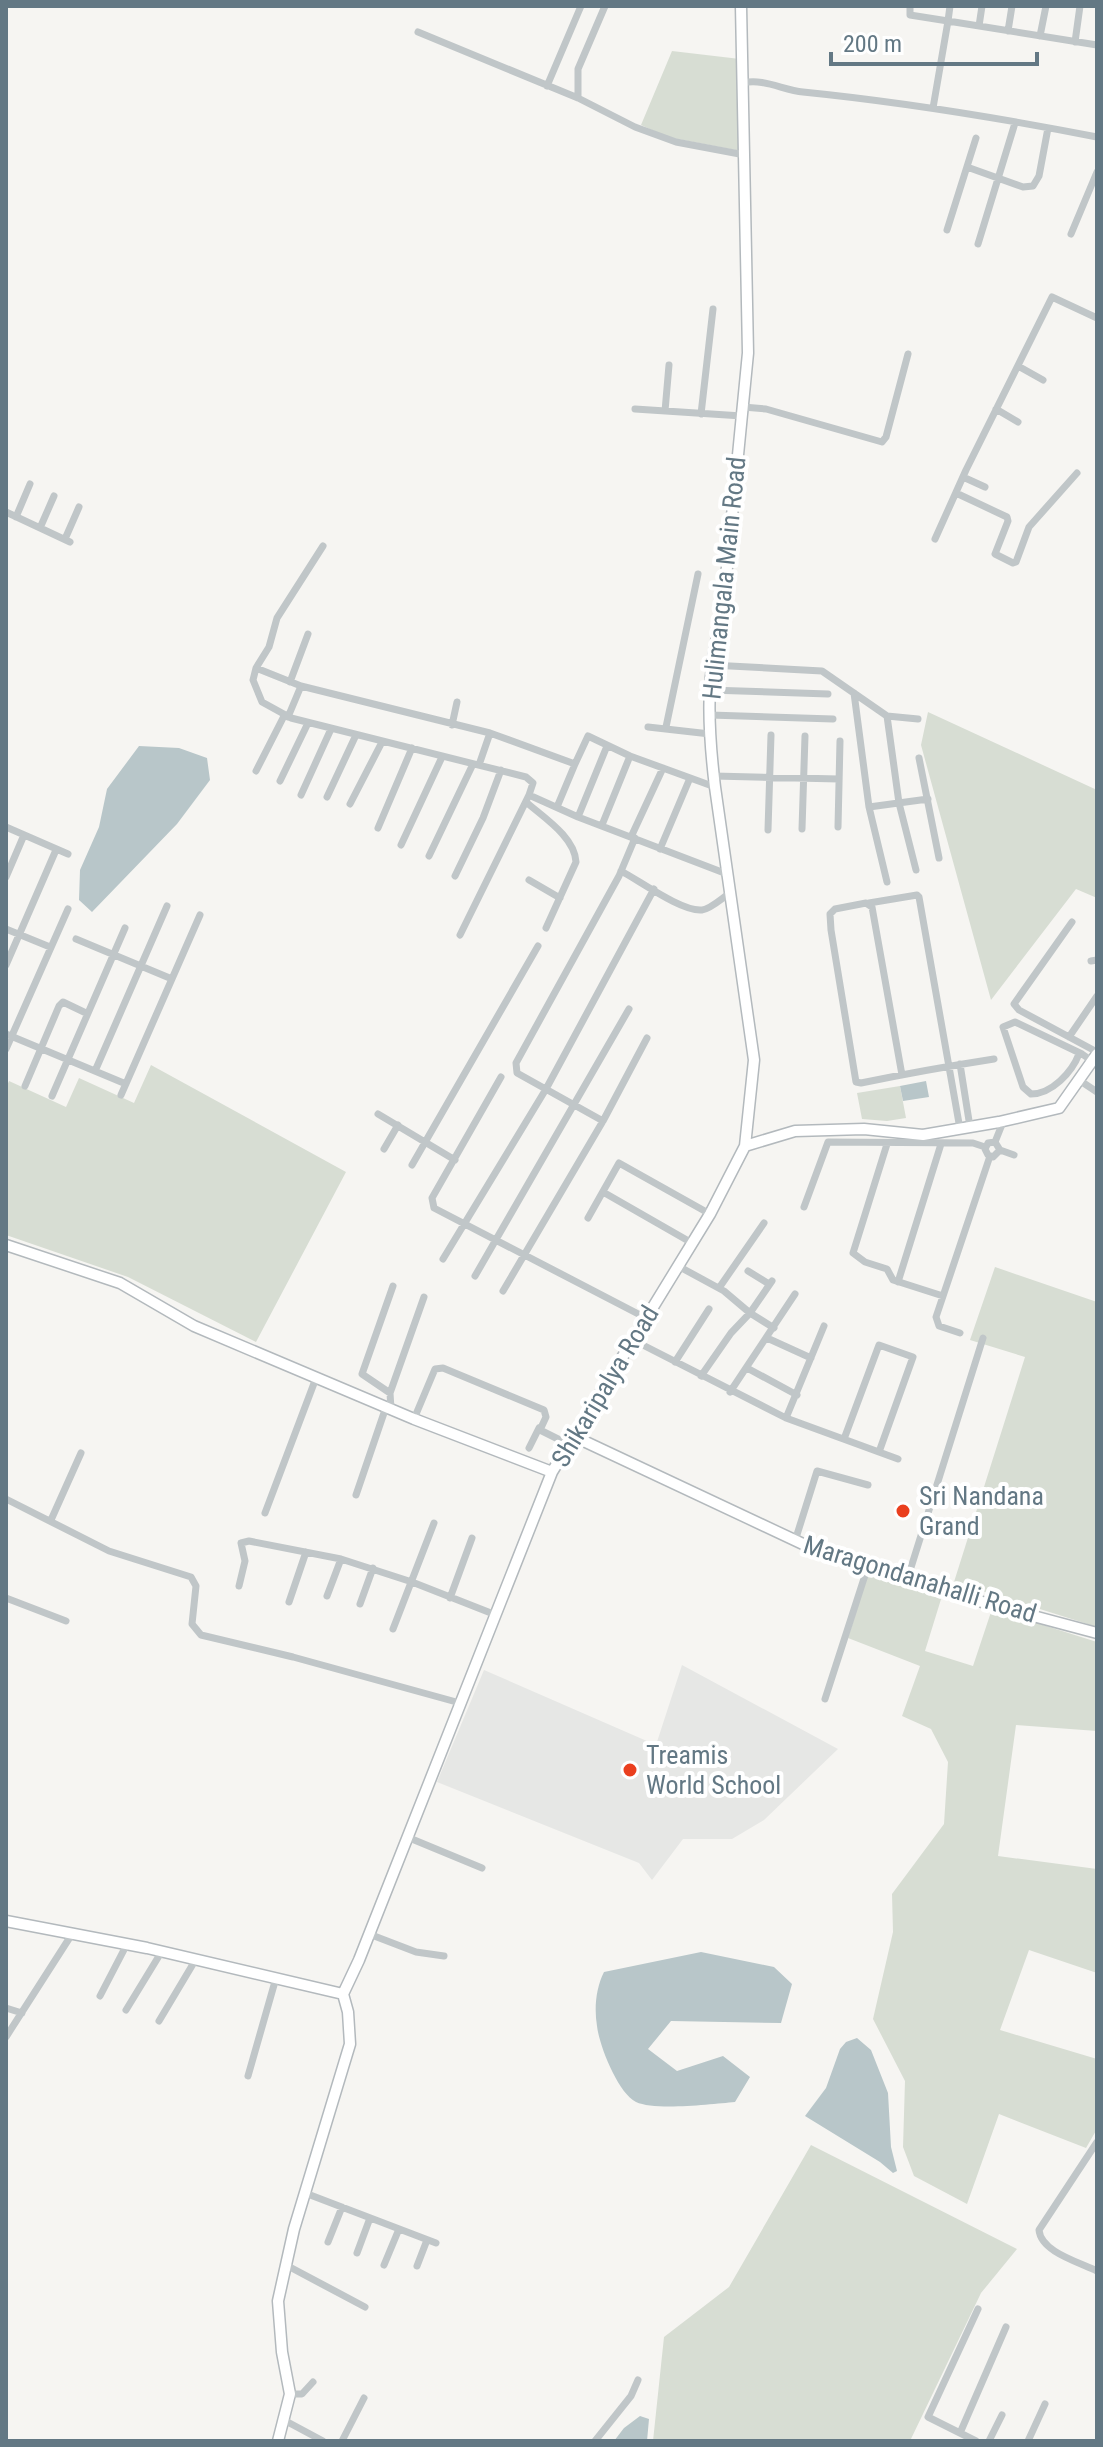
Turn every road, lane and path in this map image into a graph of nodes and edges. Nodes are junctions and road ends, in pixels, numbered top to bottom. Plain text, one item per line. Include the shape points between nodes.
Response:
1 (581, 6) edge
2 (605, 6) edge
3 (741, 6) edge
4 (910, 6) edge
5 (950, 6) edge
6 (982, 6) edge
7 (1012, 6) edge
8 (1046, 6) edge
9 (1080, 6) edge
10 (948, 21) junction
11 (979, 26) junction
12 (1008, 31) junction
13 (418, 32) dead end
14 (1040, 36) junction
15 (1075, 42) junction
16 (1097, 45) edge
17 (743, 83) junction
18 (547, 86) junction
19 (578, 98) junction
20 (933, 108) junction
21 (1015, 123) junction
22 (1048, 128) junction
23 (1097, 137) edge
24 (976, 138) dead end
25 (745, 155) junction
26 (967, 167) junction
27 (1097, 172) edge
28 (1000, 178) junction
29 (1094, 189) edge
30 (947, 230) dead end
31 (1071, 234) dead end
32 (978, 244) dead end
33 (713, 309) dead end
34 (1097, 318) edge
35 (908, 354) dead end
36 (669, 365) dead end
37 (1018, 366) junction
38 (1043, 380) dead end
39 (635, 409) dead end
40 (996, 409) junction
41 (665, 411) junction
42 (742, 412) junction
43 (701, 414) junction
44 (1018, 422) dead end
45 (1077, 473) dead end
46 (963, 477) junction
47 (30, 484) dead end
48 (985, 487) dead end
49 (956, 493) junction
50 (54, 496) dead end
51 (79, 507) dead end
52 (6, 512) edge
53 (16, 517) junction
54 (40, 528) junction
55 (935, 539) dead end
56 (323, 546) dead end
57 (698, 574) dead end
58 (308, 634) dead end
59 (711, 665) junction
60 (256, 668) junction
61 (290, 682) junction
62 (301, 686) junction
63 (709, 690) junction
64 (854, 693) junction
65 (828, 694) dead end
66 (457, 702) dead end
67 (710, 715) junction
68 (286, 716) junction
69 (887, 716) junction
70 (833, 719) dead end
71 (918, 719) dead end
72 (308, 723) junction
73 (452, 725) junction
74 (648, 727) dead end
75 (666, 727) junction
76 (331, 729) junction
77 (490, 733) junction
78 (710, 734) junction
79 (356, 735) junction
80 (771, 735) dead end
81 (805, 736) dead end
82 (840, 741) dead end
83 (382, 742) junction
84 (607, 746) junction
85 (412, 748) junction
86 (630, 756) junction
87 (442, 757) junction
88 (919, 758) dead end
89 (476, 764) junction
90 (575, 764) junction
91 (663, 768) junction
92 (501, 770) junction
93 (256, 771) dead end
94 (769, 777) junction
95 (690, 778) junction
96 (804, 778) junction
97 (839, 779) junction
98 (280, 781) dead end
99 (714, 781) junction
100 (301, 795) dead end
101 (327, 797) dead end
102 (528, 798) junction
103 (928, 799) junction
104 (899, 803) junction
105 (350, 804) dead end
106 (557, 807) junction
107 (869, 807) junction
108 (578, 817) junction
109 (602, 825) junction
110 (6, 827) edge
111 (838, 827) dead end
112 (378, 828) dead end
113 (802, 829) dead end
114 (768, 830) dead end
115 (24, 835) junction
116 (633, 838) junction
117 (401, 845) dead end
118 (660, 849) junction
119 (56, 850) junction
120 (68, 854) dead end
121 (429, 856) dead end
122 (939, 858) dead end
123 (916, 870) dead end
124 (621, 871) junction
125 (727, 874) junction
126 (455, 876) dead end
127 (6, 877) edge
128 (529, 880) dead end
129 (887, 882) dead end
130 (654, 889) junction
131 (730, 893) junction
132 (560, 898) junction
133 (869, 903) junction
134 (167, 906) dead end
135 (68, 909) dead end
136 (200, 915) dead end
137 (1072, 922) dead end
138 (125, 928) dead end
139 (546, 928) dead end
140 (6, 929) edge
141 (19, 935) junction
142 (460, 935) dead end
143 (76, 939) dead end
144 (538, 946) dead end
145 (50, 947) junction
146 (112, 955) junction
147 (6, 965) edge
148 (140, 967) junction
149 (172, 979) junction
150 (1097, 996) edge
151 (629, 1009) dead end
152 (86, 1013) junction
153 (9, 1035) edge
154 (1069, 1037) junction
155 (647, 1038) dead end
156 (40, 1048) junction
157 (6, 1049) edge
158 (1079, 1056) junction
159 (1094, 1058) edge
160 (67, 1059) junction
161 (994, 1059) dead end
162 (960, 1064) junction
163 (949, 1065) junction
164 (95, 1071) junction
165 (902, 1075) junction
166 (501, 1077) dead end
167 (1079, 1080) junction
168 (126, 1084) junction
169 (25, 1086) dead end
170 (546, 1089) junction
171 (1097, 1092) edge
172 (121, 1095) dead end
173 (52, 1096) dead end
174 (575, 1106) junction
175 (378, 1114) dead end
176 (603, 1121) junction
177 (1003, 1122) junction
178 (398, 1125) junction
179 (965, 1128) junction
180 (826, 1129) junction
181 (426, 1142) junction
182 (828, 1142) junction
183 (995, 1142) junction
184 (887, 1144) junction
185 (941, 1144) junction
186 (745, 1146) junction
187 (985, 1147) junction
188 (384, 1149) dead end
189 (1000, 1150) junction
190 (1014, 1155) dead end
191 (990, 1156) junction
192 (455, 1160) junction
193 (412, 1165) dead end
194 (603, 1192) junction
195 (804, 1207) dead end
196 (710, 1214) junction
197 (588, 1218) dead end
198 (764, 1223) dead end
199 (463, 1224) junction
200 (496, 1240) junction
201 (692, 1243) junction
202 (6, 1245) edge
203 (523, 1254) junction
204 (443, 1259) dead end
205 (678, 1266) junction
206 (748, 1271) dead end
207 (475, 1276) dead end
208 (898, 1282) junction
209 (393, 1286) dead end
210 (719, 1288) junction
211 (503, 1291) dead end
212 (795, 1294) dead end
213 (943, 1296) junction
214 (424, 1297) dead end
215 (709, 1309) dead end
216 (750, 1313) junction
217 (646, 1318) junction
218 (824, 1326) dead end
219 (774, 1328) junction
220 (960, 1333) dead end
221 (767, 1338) junction
222 (983, 1338) dead end
223 (633, 1340) junction
224 (811, 1358) junction
225 (675, 1362) junction
226 (747, 1368) junction
227 (701, 1376) junction
228 (316, 1378) junction
229 (730, 1392) junction
230 (390, 1393) junction
231 (797, 1395) junction
232 (389, 1408) junction
233 (786, 1418) junction
234 (414, 1419) junction
235 (539, 1428) junction
236 (844, 1439) junction
237 (570, 1440) junction
238 (529, 1448) dead end
239 (879, 1452) junction
240 (81, 1453) dead end
241 (898, 1459) dead end
242 (552, 1472) junction
243 (868, 1485) dead end
244 (356, 1495) dead end
245 (6, 1499) edge
246 (265, 1513) dead end
247 (51, 1520) junction
248 (434, 1523) dead end
249 (472, 1538) dead end
250 (795, 1541) junction
251 (306, 1552) junction
252 (341, 1559) junction
253 (868, 1566) junction
254 (373, 1568) junction
255 (908, 1577) junction
256 (412, 1582) junction
257 (239, 1586) dead end
258 (327, 1596) dead end
259 (6, 1598) edge
260 (450, 1598) junction
261 (289, 1602) dead end
262 (360, 1604) dead end
263 (496, 1615) junction
264 (66, 1621) dead end
265 (393, 1629) dead end
266 (1097, 1633) edge
267 (825, 1699) dead end
268 (460, 1703) junction
269 (407, 1837) junction
270 (482, 1868) dead end
271 (6, 1921) edge
272 (72, 1934) junction
273 (369, 1934) junction
274 (127, 1944) junction
275 (162, 1951) junction
276 (444, 1956) dead end
277 (196, 1959) junction
278 (276, 1978) junction
279 (343, 1994) junction
280 (100, 1996) dead end
281 (6, 2008) edge
282 (126, 2010) dead end
283 (22, 2013) junction
284 (159, 2021) dead end
285 (6, 2037) edge
286 (248, 2076) dead end
287 (1097, 2142) edge
288 (305, 2193) junction
289 (342, 2207) junction
290 (370, 2218) junction
291 (399, 2229) junction
292 (427, 2240) junction
293 (328, 2242) dead end
294 (436, 2243) dead end
295 (357, 2253) dead end
296 (286, 2265) junction
297 (384, 2265) dead end
298 (417, 2266) dead end
299 (1097, 2271) edge
300 (365, 2307) dead end
301 (978, 2309) dead end
302 (1006, 2327) dead end
303 (638, 2380) dead end
304 (313, 2382) dead end
305 (290, 2394) junction
306 (364, 2398) dead end
307 (1045, 2404) dead end
308 (1002, 2415) dead end
309 (282, 2419) junction
310 (960, 2433) junction
311 (278, 2441) edge
312 (323, 2441) edge
313 (342, 2441) edge
314 (595, 2441) edge
315 (976, 2441) edge
316 (989, 2441) edge
317 (1028, 2441) edge

1 - 18 street
2 - 19 street via 578,69
3 - 17 street, Hulimangala Main Road
4 - 10 street via 910,15
5 - 10 street
6 - 11 street
7 - 12 street
8 - 14 street
9 - 15 street
10 - 11 street
10 - 20 street
11 - 12 street
12 - 14 street
13 - 18 street
14 - 15 street
15 - 16 street
17 - 20 street
17 - 25 street, Hulimangala Main Road
18 - 19 street
19 - 25 street via 676,142
20 - 21 street
21 - 22 street
21 - 28 street
22 - 23 street
22 - 28 street via 1033,186
24 - 26 street
25 - 42 street, Hulimangala Main Road via 748,353
26 - 28 street
26 - 30 street
27 - 29 street
28 - 32 street
29 - 31 street
33 - 43 street
34 - 37 street via 1052,297
35 - 42 street via 882,442 766,409
36 - 41 street
37 - 38 street
37 - 40 street
39 - 41 street
40 - 44 street
40 - 46 street
41 - 43 street
42 - 43 street
42 - 59 street, Hulimangala Main Road via 722,618
45 - 49 street via 1029,527 1013,563 995,554 1007,517
46 - 48 street
46 - 49 street
47 - 53 street
49 - 55 street
50 - 54 street
51 - 54 street via 68,540
52 - 53 street
53 - 54 street
56 - 60 street via 277,618
57 - 75 street
58 - 61 street
59 - 63 street, Hulimangala Main Road
59 - 64 street via 822,671
60 - 61 street
60 - 68 street via 258,696
61 - 62 street
62 - 68 street
62 - 73 street
63 - 65 street
63 - 67 street, Hulimangala Main Road
64 - 69 street
64 - 107 street
66 - 73 street
67 - 70 street
67 - 78 street, Hulimangala Main Road
68 - 72 street
68 - 93 street
69 - 71 street
69 - 104 street
72 - 76 street
72 - 98 street
73 - 77 street
74 - 75 street
75 - 78 street
76 - 79 street
76 - 100 street
77 - 89 street
77 - 90 street
78 - 99 street, Hulimangala Main Road
79 - 83 street
79 - 101 street
80 - 94 street
81 - 96 street
82 - 97 street
83 - 85 street
83 - 105 street
84 - 86 street
84 - 90 street via 588,736
84 - 108 street
85 - 87 street
85 - 112 street
86 - 91 street
86 - 109 street
87 - 89 street
87 - 117 street
88 - 103 street
89 - 92 street
89 - 121 street
90 - 106 street
91 - 95 street
91 - 116 street
92 - 102 street via 533,783
92 - 126 street
94 - 96 street
94 - 99 street
94 - 114 street
95 - 99 street
95 - 118 street
96 - 97 street
96 - 113 street
97 - 111 street
99 - 125 street, Hulimangala Main Road
102 - 106 street
102 - 132 street via 575,853
102 - 142 street
103 - 104 street
103 - 122 street
104 - 107 street
104 - 123 street
106 - 108 street
107 - 129 street
108 - 109 street
109 - 116 street
110 - 115 street
115 - 119 street
115 - 127 street
116 - 118 street
116 - 124 street
118 - 125 street
119 - 120 street
119 - 141 street
124 - 130 street
124 - 170 street via 516,1063 517,1073
125 - 131 street, Hulimangala Main Road
128 - 132 street
130 - 131 street via 700,910
130 - 170 street
131 - 186 street, Hulimangala Main Road via 754,1060
132 - 139 street
133 - 163 street via 919,897
133 - 165 street
133 - 165 street via 830,914 853,1077 861,1083
134 - 148 street
135 - 145 street
136 - 149 street
137 - 154 street via 1014,1004
138 - 146 street
140 - 141 street
141 - 145 street
141 - 147 street
143 - 146 street
144 - 181 street
145 - 153 street
146 - 148 street
146 - 152 street
148 - 149 street
148 - 164 street
149 - 168 street
150 - 154 street
151 - 174 street
152 - 156 street via 63,1002
152 - 160 street
153 - 156 street
153 - 157 street
154 - 159 street
155 - 176 street
156 - 160 street
156 - 169 street
158 - 158 street via 1013,1021 1003,1027 1023,1087 1031,1094 1069,1074
158 - 159 street
159 - 167 street
160 - 164 street
160 - 173 street
161 - 162 street
162 - 163 street
162 - 179 street
163 - 165 street
163 - 179 street
164 - 168 street
166 - 192 street
167 - 171 street
167 - 177 street via 1059,1108
168 - 172 street
170 - 174 street
170 - 199 street
174 - 176 street
174 - 200 street
175 - 178 street
176 - 203 street
177 - 179 street
177 - 183 street
178 - 181 street
178 - 188 street
179 - 180 street via 923,1135
180 - 182 street
180 - 186 street via 795,1131
181 - 192 street
181 - 193 street
182 - 184 street
182 - 195 street
183 - 187 street
183 - 189 street
184 - 185 street
184 - 208 street via 853,1251 865,1262 887,1269
185 - 187 street
185 - 208 street
186 - 196 street, Shikaripalya Road
187 - 191 street
189 - 190 street
189 - 191 street
191 - 213 street
192 - 199 street via 432,1204
194 - 196 street via 619,1163
194 - 197 street
194 - 201 street
196 - 201 street, Shikaripalya Road
198 - 210 street
199 - 200 street
199 - 204 street
200 - 203 street
200 - 207 street
201 - 205 street, Shikaripalya Road
202 - 228 street via 120,1283 194,1326
203 - 211 street
203 - 217 street
205 - 210 street
205 - 217 street, Shikaripalya Road
206 - 216 street via 770,1283
208 - 213 street
209 - 230 street via 362,1374
210 - 216 street
212 - 219 street
213 - 220 street via 936,1322
214 - 230 street
215 - 225 street
216 - 219 street
216 - 227 street
217 - 223 street, Shikaripalya Road
218 - 224 street
219 - 221 street
221 - 224 street
221 - 226 street
222 - 255 street
223 - 225 street
223 - 237 street, Shikaripalya Road
224 - 231 street
225 - 227 street
226 - 229 street
226 - 231 street
227 - 229 street
228 - 232 street
228 - 246 street
229 - 233 street
230 - 232 street
231 - 233 street
232 - 234 street
232 - 244 street
233 - 236 street
234 - 235 street via 439,1367 544,1410
234 - 242 street
235 - 237 street
235 - 238 street
236 - 239 street
236 - 239 street via 879,1345 913,1357
237 - 242 street, Shikaripalya Road
237 - 250 street, Maragondanahalli Road
239 - 241 street
240 - 247 street
242 - 263 street, Shikaripalya Road
243 - 250 street via 817,1471
245 - 247 street
247 - 268 street via 109,1551 191,1577 196,1586 192,1624 201,1635
248 - 256 street
249 - 260 street
250 - 253 street, Maragondanahalli Road
251 - 252 street
251 - 257 street via 243,1541
251 - 261 street
252 - 254 street
252 - 258 street
253 - 255 street, Maragondanahalli Road
253 - 267 street
254 - 256 street
254 - 262 street
255 - 266 street, Maragondanahalli Road
256 - 260 street
256 - 265 street
259 - 264 street
260 - 263 street
263 - 268 street, Shikaripalya Road
268 - 269 street, Shikaripalya Road
269 - 270 street
269 - 273 street, Shikaripalya Road
271 - 272 street
272 - 274 street
272 - 283 street
273 - 276 street via 416,1952
273 - 279 street, Shikaripalya Road
274 - 275 street
274 - 280 street
275 - 277 street
275 - 282 street
277 - 278 street
277 - 284 street
278 - 279 street
278 - 286 street
279 - 288 street via 350,2044
281 - 283 street
283 - 285 street
287 - 299 street via 1039,2230 1050,2248
288 - 289 street
288 - 296 street
289 - 290 street
289 - 293 street
290 - 291 street
290 - 295 street
291 - 292 street
291 - 297 street
292 - 294 street
292 - 298 street
296 - 300 street
296 - 305 street via 278,2301
301 - 310 street via 928,2417
302 - 310 street
303 - 314 street
304 - 305 street via 302,2394
305 - 309 street
306 - 313 street
307 - 317 street
308 - 316 street
309 - 311 street
309 - 312 street
310 - 315 street

